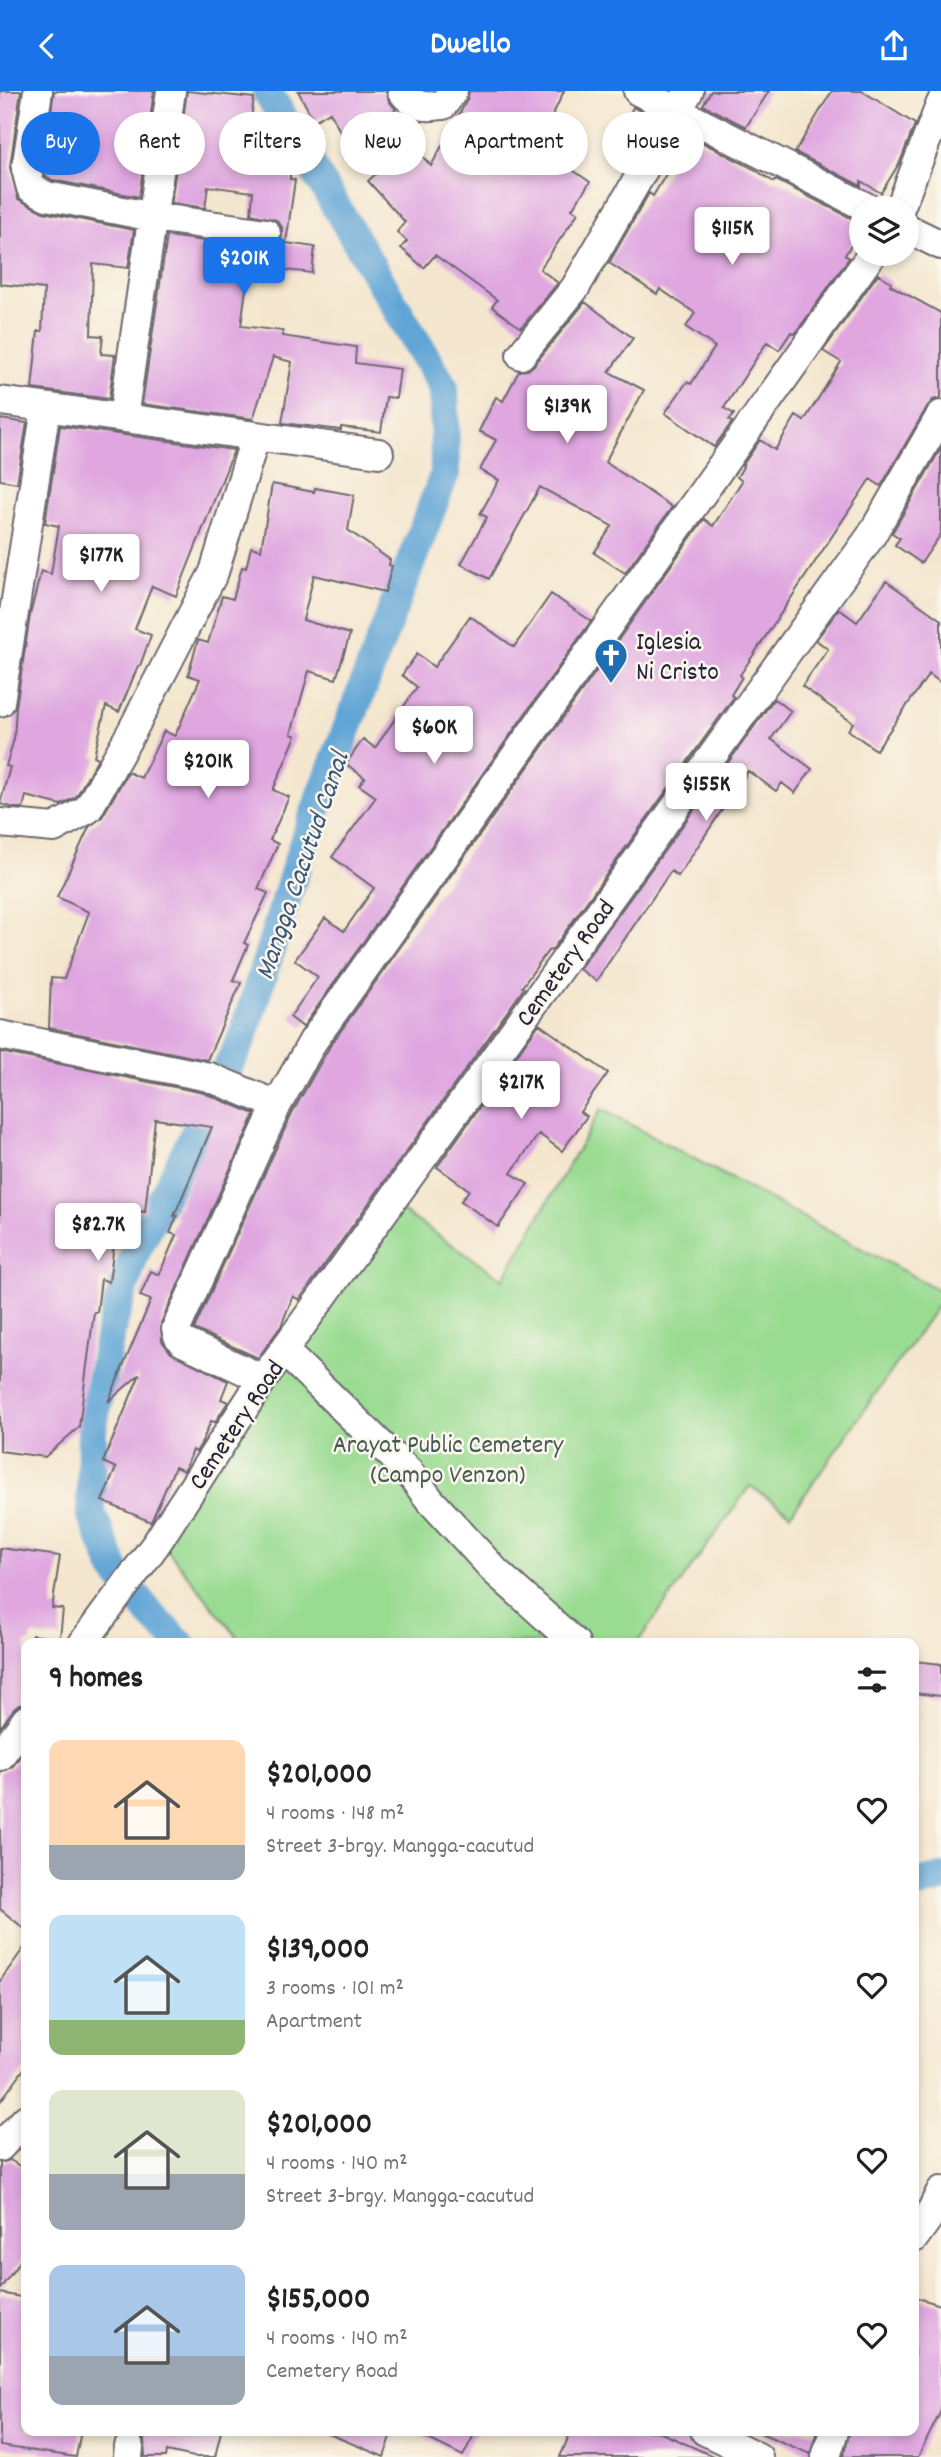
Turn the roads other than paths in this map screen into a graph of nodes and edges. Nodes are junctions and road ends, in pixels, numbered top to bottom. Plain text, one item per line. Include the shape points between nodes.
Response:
1 (38, 91) edge
2 (171, 91) edge
3 (402, 91) edge
4 (453, 91) edge
5 (638, 91) edge
6 (683, 100) edge
7 (941, 103) edge
8 (905, 196) edge
9 (849, 197) edge
10 (153, 217) junction
11 (266, 233) dead end
12 (919, 234) edge
13 (941, 245) edge
14 (863, 266) edge
15 (521, 355) dead end
16 (0, 401) edge
17 (46, 408) junction
18 (941, 415) edge
19 (123, 418) junction
20 (255, 437) junction
21 (379, 453) dead end
22 (0, 702) edge
23 (0, 823) edge
24 (0, 1035) edge
25 (277, 1105) junction
26 (284, 1351) junction
27 (263, 1379) junction
28 (87, 1638) edge
29 (569, 1638) edge
30 (21, 1727) edge
31 (0, 1756) edge
32 (21, 2124) edge
33 (0, 2147) edge
34 (941, 2190) edge
35 (919, 2232) edge
36 (715, 2436) edge
37 (832, 2436) edge
38 (758, 2457) edge
39 (826, 2457) edge

1 - 10 street via 26,169 31,188
2 - 10 street
3 - 4 street via 410,102 423,108 443,105
5 - 6 street
6 - 9 street
6 - 15 street via 575,288
7 - 8 street
10 - 11 street
10 - 19 street
12 - 13 street
14 - 25 street via 313,1041
16 - 17 street
17 - 19 street
17 - 22 street
18 - 26 street, Cemetery Road via 871,536
19 - 20 street
20 - 21 street
20 - 23 street via 214,572 88,809 54,828
24 - 25 street via 209,1077
25 - 27 street via 176,1329 183,1342
26 - 27 street, Cemetery Road
26 - 29 street via 408,1471 496,1572
27 - 28 street, Cemetery Road via 149,1553
30 - 31 street
32 - 33 street
34 - 35 street
36 - 38 street
37 - 39 street

